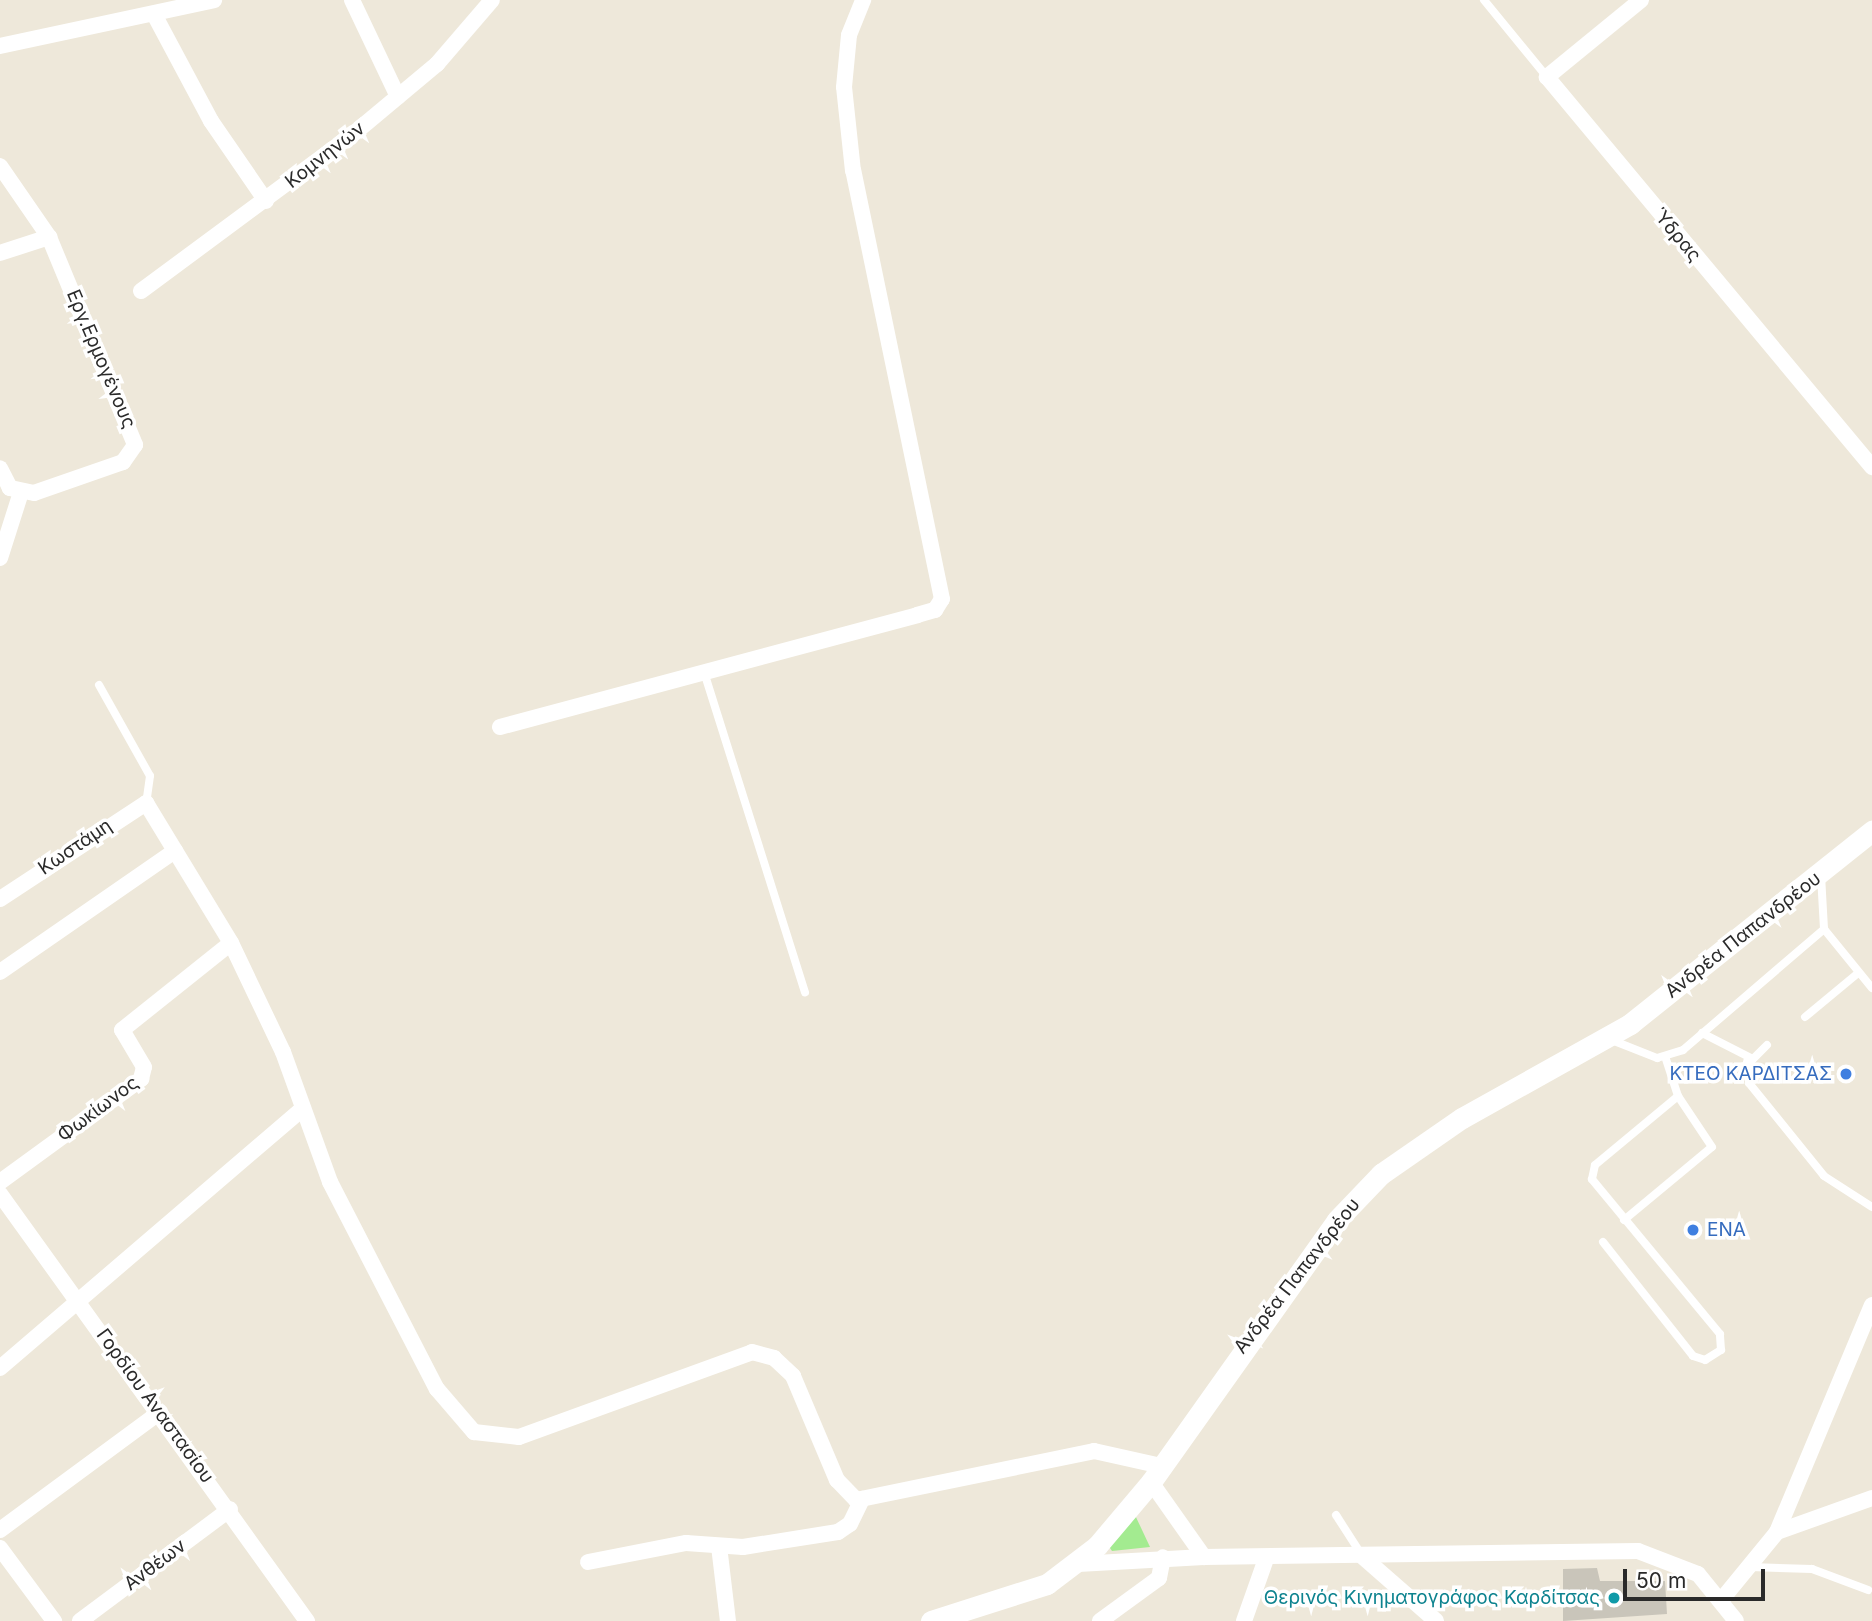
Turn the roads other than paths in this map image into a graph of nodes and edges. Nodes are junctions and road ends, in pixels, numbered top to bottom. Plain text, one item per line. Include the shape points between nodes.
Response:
1 (214, 0) edge
2 (352, 0) edge
3 (492, 0) edge
4 (863, 0) edge
5 (1484, 0) edge
6 (1641, 0) edge
7 (155, 16) junction
8 (0, 46) edge
9 (1547, 77) junction
10 (398, 97) junction
11 (0, 166) edge
12 (266, 201) junction
13 (49, 237) junction
14 (0, 253) edge
15 (141, 291) dead end
16 (1872, 467) edge
17 (0, 468) edge
18 (21, 492) junction
19 (0, 558) edge
20 (704, 669) junction
21 (99, 685) dead end
22 (499, 727) dead end
23 (148, 806) junction
24 (1872, 831) edge
25 (175, 851) junction
26 (1820, 874) junction
27 (0, 899) edge
28 (1824, 929) junction
29 (231, 943) junction
30 (0, 972) edge
31 (1857, 974) junction
32 (1872, 988) edge
33 (805, 992) dead end
34 (1805, 1017) dead end
35 (1702, 1033) junction
36 (1607, 1038) junction
37 (1767, 1045) dead end
38 (1751, 1058) junction
39 (1666, 1059) junction
40 (1678, 1096) junction
41 (303, 1108) junction
42 (0, 1182) edge
43 (0, 1194) edge
44 (1872, 1207) edge
45 (1624, 1220) junction
46 (1603, 1241) dead end
47 (79, 1302) junction
48 (1872, 1305) edge
49 (0, 1368) edge
50 (160, 1412) junction
51 (1156, 1474) junction
52 (1872, 1498) edge
53 (862, 1500) junction
54 (230, 1509) junction
55 (1336, 1515) dead end
56 (0, 1530) edge
57 (1777, 1532) junction
58 (719, 1546) junction
59 (0, 1548) edge
60 (1164, 1557) junction
61 (1204, 1557) junction
62 (1363, 1557) junction
63 (1266, 1559) junction
64 (588, 1562) dead end
65 (1078, 1564) junction
66 (1750, 1567) junction
67 (1868, 1590) dead end
68 (1723, 1598) junction
69 (54, 1621) edge
70 (80, 1621) edge
71 (307, 1621) edge
72 (728, 1621) edge
73 (931, 1621) edge
74 (1100, 1621) edge
75 (1244, 1621) edge
76 (1436, 1621) edge
77 (1736, 1621) edge

1 - 7 street
2 - 10 street
3 - 10 street, Κομνηνών via 457,45
4 - 20 street via 849,35 844,87 853,171 942,599 935,610
5 - 9 lane, Ύδρας
6 - 9 street
7 - 8 street
7 - 12 street via 211,121
9 - 16 street, Ύδρας
10 - 12 street, Κομνηνών
11 - 13 street, Εργ.Ερμογένους
12 - 15 street, Κομνηνών
13 - 14 street
13 - 18 street, Εργ.Ερμογένους via 135,452 123,462
17 - 18 street via 8,486
18 - 19 street
20 - 22 street
20 - 33 lane
21 - 23 lane via 150,776
23 - 25 street
23 - 27 street, Κωστάμη
24 - 26 main road, Ανδρέα Παπανδρέου
25 - 29 street
25 - 30 street
26 - 28 lane
26 - 36 main road, Ανδρέα Παπανδρέου
28 - 31 lane
28 - 35 lane
29 - 41 street
29 - 42 street, Φωκίωνος via 122,1030 144,1067 141,1079
31 - 32 lane
31 - 34 lane
35 - 38 lane
35 - 39 lane
36 - 39 lane
36 - 51 main road, Ανδρέα Παπανδρέου via 1462,1118 1362,1192 1216,1383
37 - 38 lane
38 - 44 lane via 1749,1083 1799,1147 1824,1176
39 - 40 lane
40 - 45 lane via 1592,1169 1592,1179
40 - 45 lane via 1712,1147
41 - 47 street
41 - 53 street via 330,1182 461,1424 492,1438 519,1437 726,1356 760,1352 793,1376 837,1480
43 - 47 street, Γορδίου Αναστασίου
45 - 46 lane via 1720,1334 1721,1350 1705,1360 1693,1356
47 - 49 street
47 - 50 street, Γορδίου Αναστασίου
48 - 57 street
50 - 54 street, Γορδίου Αναστασίου
50 - 56 street
51 - 53 street via 1094,1451
51 - 61 street
51 - 65 main road, Ανδρέα Παπανδρέου
52 - 57 street
53 - 58 street via 850,1524 838,1532
54 - 70 street, Ανθέων
54 - 71 street, Γορδίου Αναστασίου
55 - 62 lane
57 - 66 street
58 - 64 street via 686,1543
58 - 72 street
59 - 69 street
60 - 61 street
60 - 65 street
60 - 74 street via 1159,1578
61 - 63 street
62 - 63 street
62 - 68 street via 1646,1552 1686,1566
62 - 76 street
63 - 75 street
65 - 73 main road, Ανδρέα Παπανδρέου via 1047,1584
66 - 67 lane via 1812,1569
66 - 68 street
68 - 77 street

